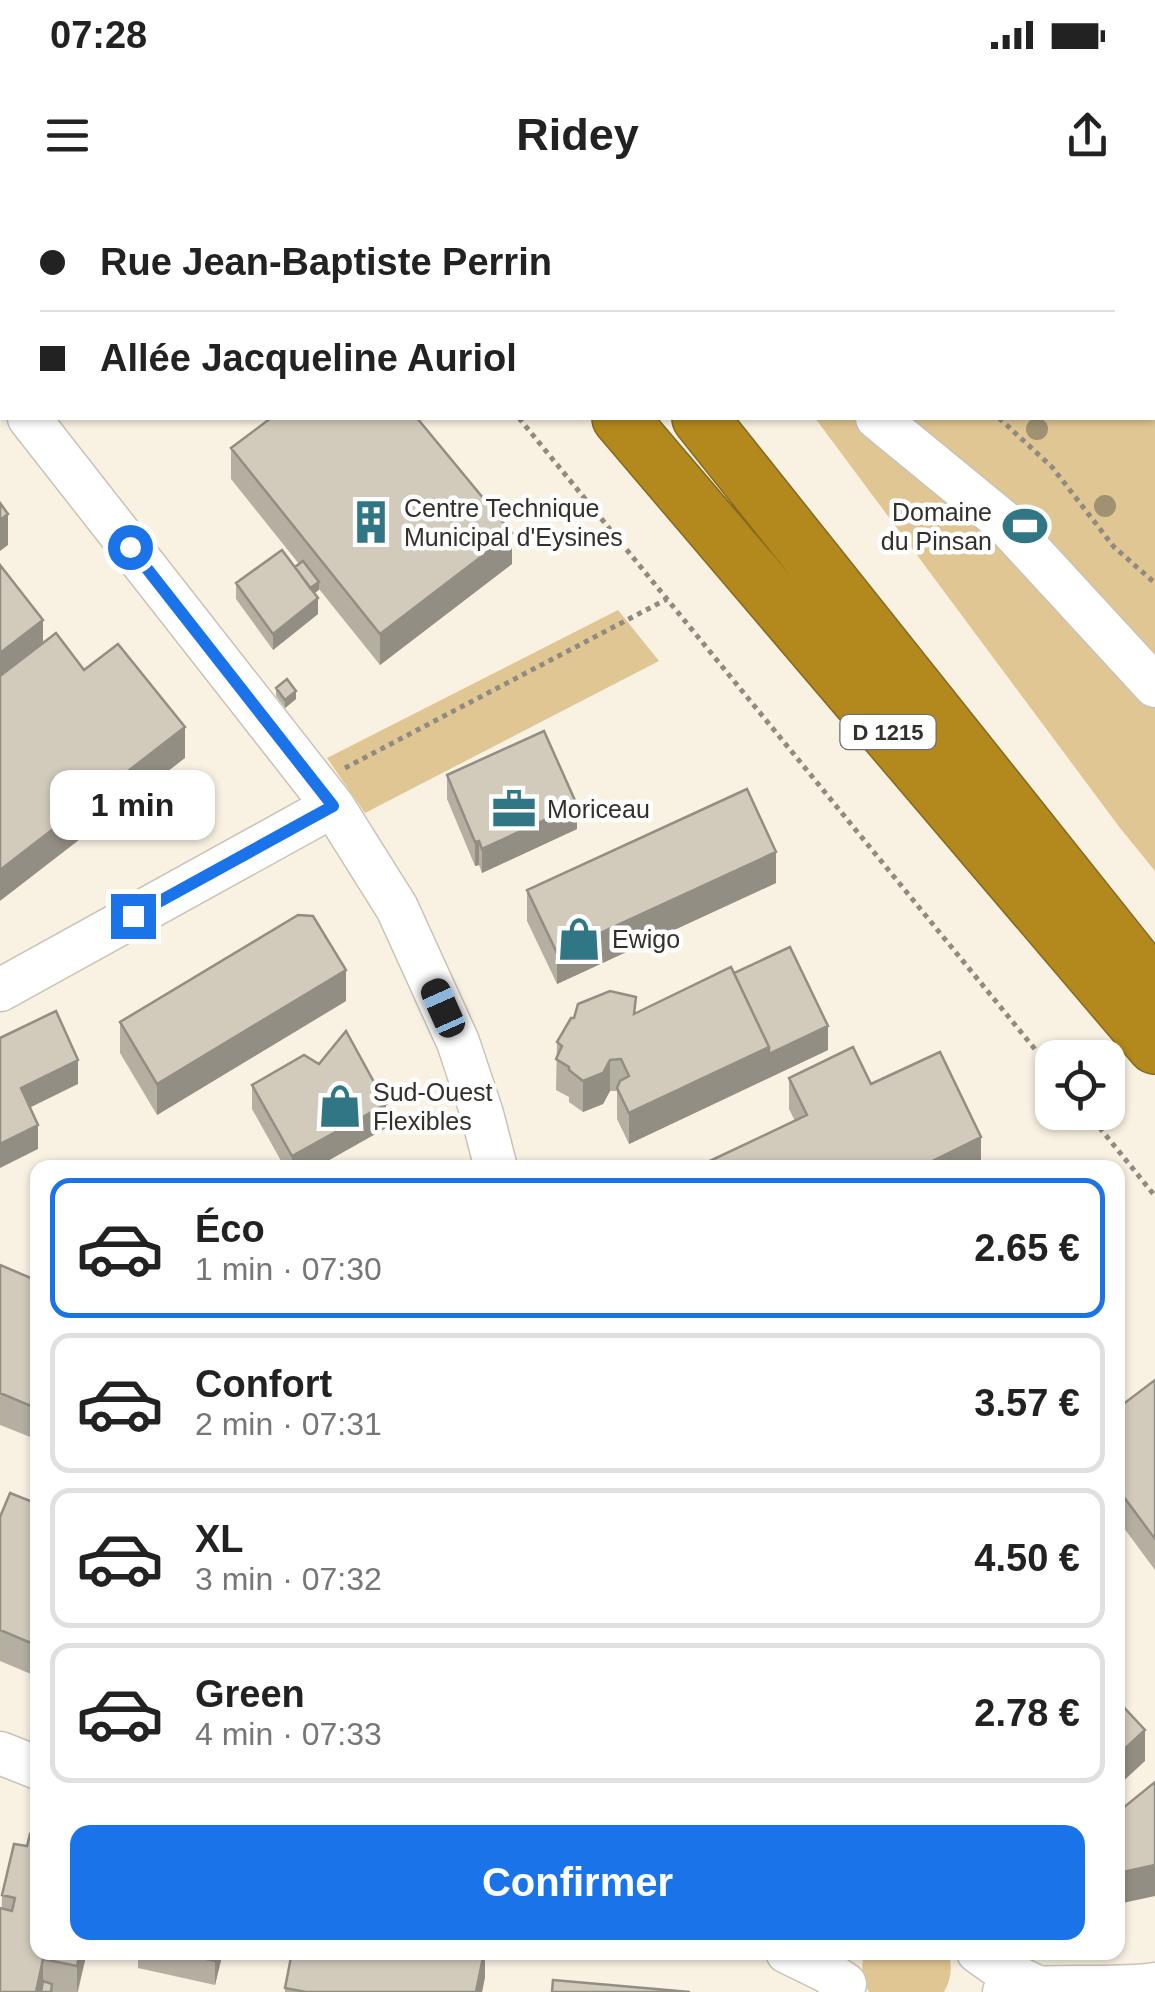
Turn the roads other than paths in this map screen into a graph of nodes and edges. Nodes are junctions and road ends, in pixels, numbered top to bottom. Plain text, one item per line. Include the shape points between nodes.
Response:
1 (32, 420) edge
2 (622, 420) edge
3 (702, 420) edge
4 (879, 420) edge
5 (1155, 686) edge
6 (324, 795) junction
7 (1155, 989) edge
8 (0, 990) edge
9 (1155, 1046) edge
10 (494, 1160) edge
11 (0, 1753) edge
12 (30, 1765) edge
13 (803, 1960) edge
14 (969, 1960) edge
15 (989, 1960) edge
16 (847, 1976) edge
17 (1155, 1984) edge
18 (1020, 1989) edge
19 (966, 1992) edge

1 - 6 street
2 - 9 highway, D 1215
3 - 7 highway, D 1215
4 - 5 street via 1005,523
6 - 8 street
6 - 10 street via 397,908 458,1042
11 - 12 street
13 - 16 street
14 - 19 street
15 - 18 street
17 - 18 street

